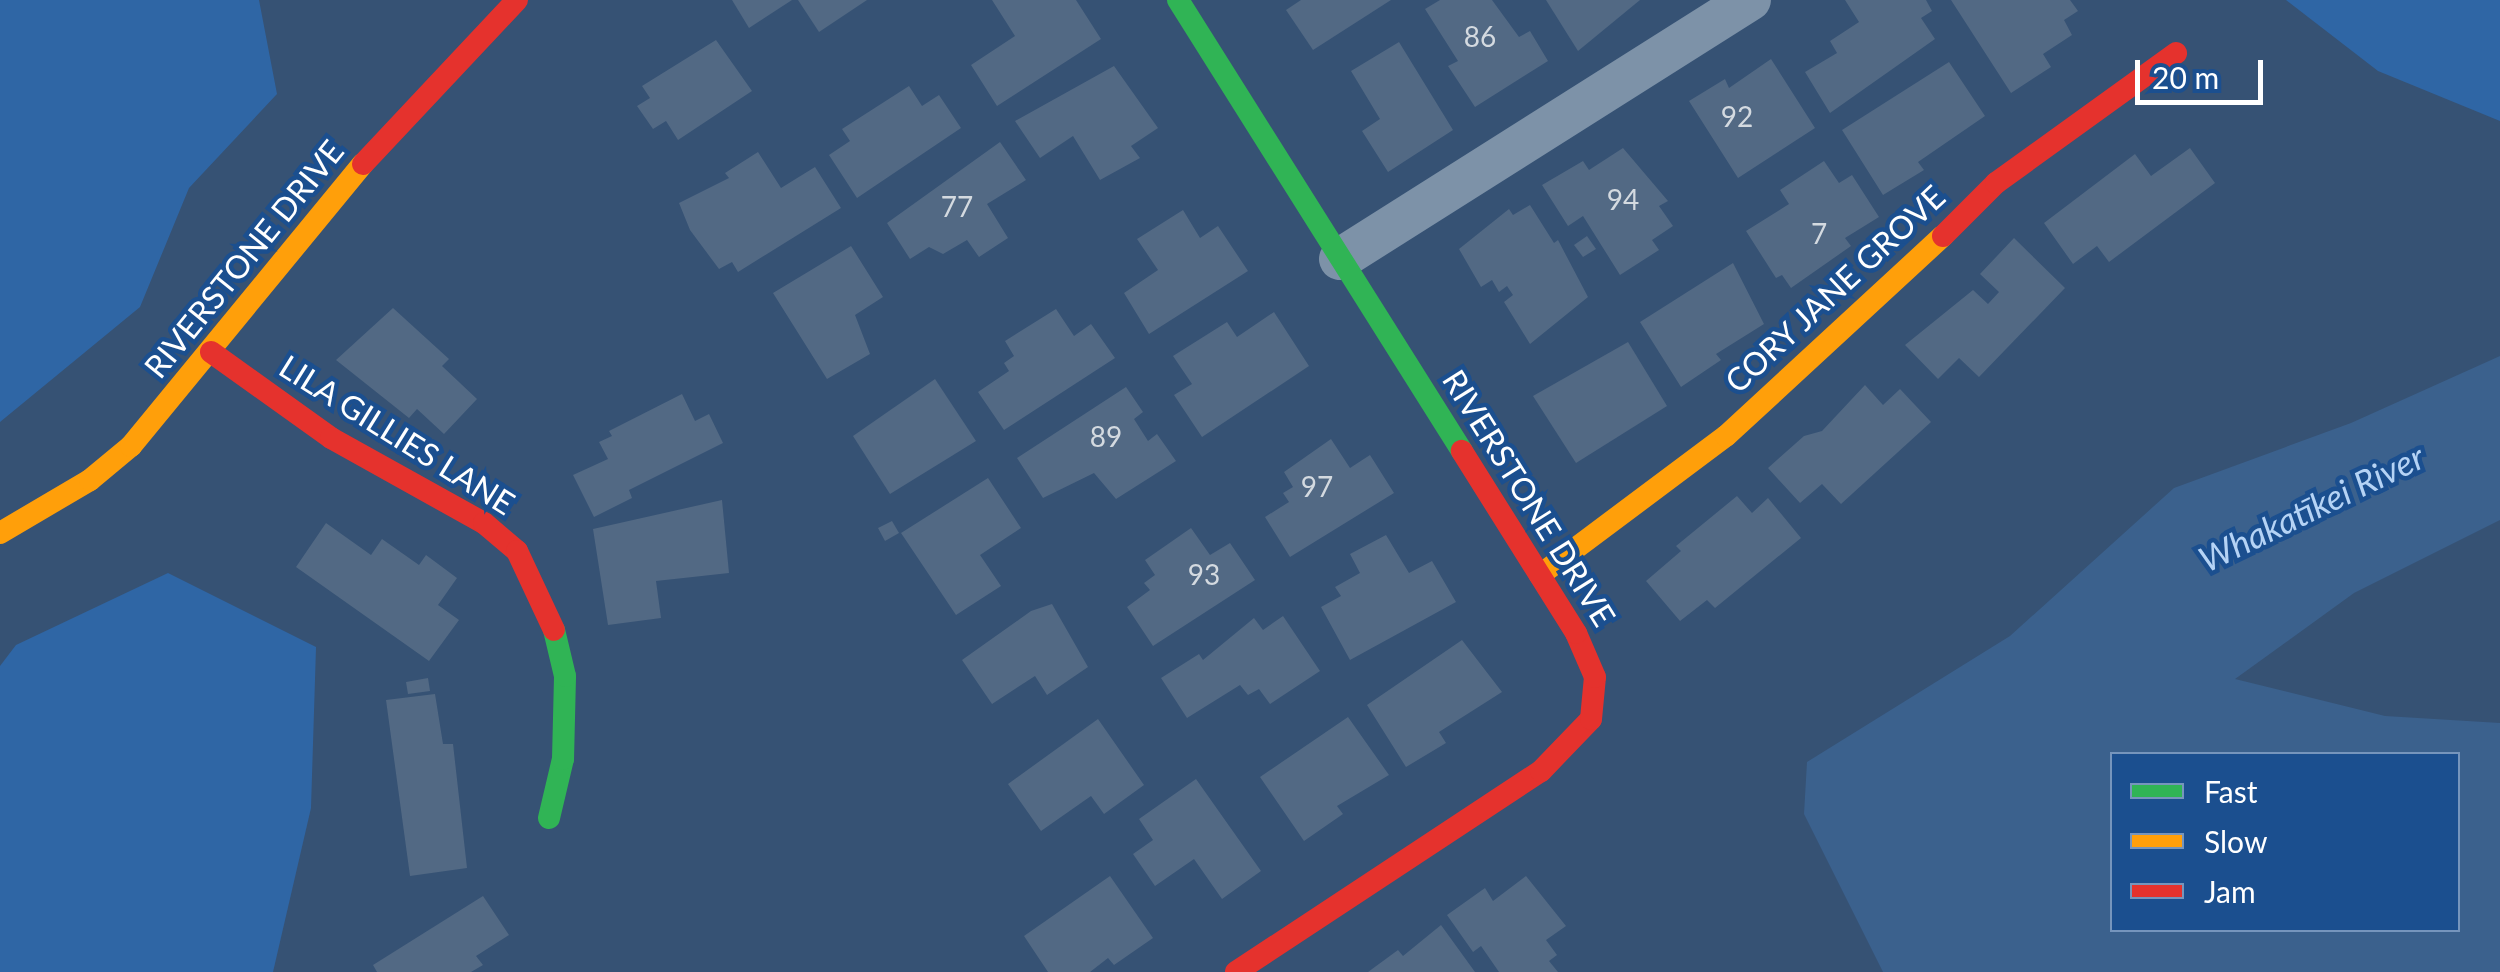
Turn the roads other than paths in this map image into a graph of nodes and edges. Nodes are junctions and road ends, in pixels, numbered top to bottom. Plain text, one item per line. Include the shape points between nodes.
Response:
1 (517, 0) edge
2 (1178, 0) edge
3 (1750, 0) edge
4 (2176, 53) dead end
5 (1340, 259) junction
6 (211, 352) junction
7 (0, 533) edge
8 (1540, 575) junction
9 (548, 818) dead end
10 (1236, 972) edge

1 - 6 street, RIVERSTONE DRIVE via 352,175
2 - 5 street, RIVERSTONE DRIVE
3 - 5 street
4 - 8 street, CORY JANE GROVE via 1996,182 1870,310 1726,436
5 - 8 street, RIVERSTONE DRIVE
6 - 7 street, RIVERSTONE DRIVE via 131,446 90,480
6 - 9 street, LILA GILLIES LANE via 331,438 484,523 517,551 551,617 565,676 563,759
8 - 10 street, RIVERSTONE DRIVE via 1595,677 1591,720 1576,741 1466,824

